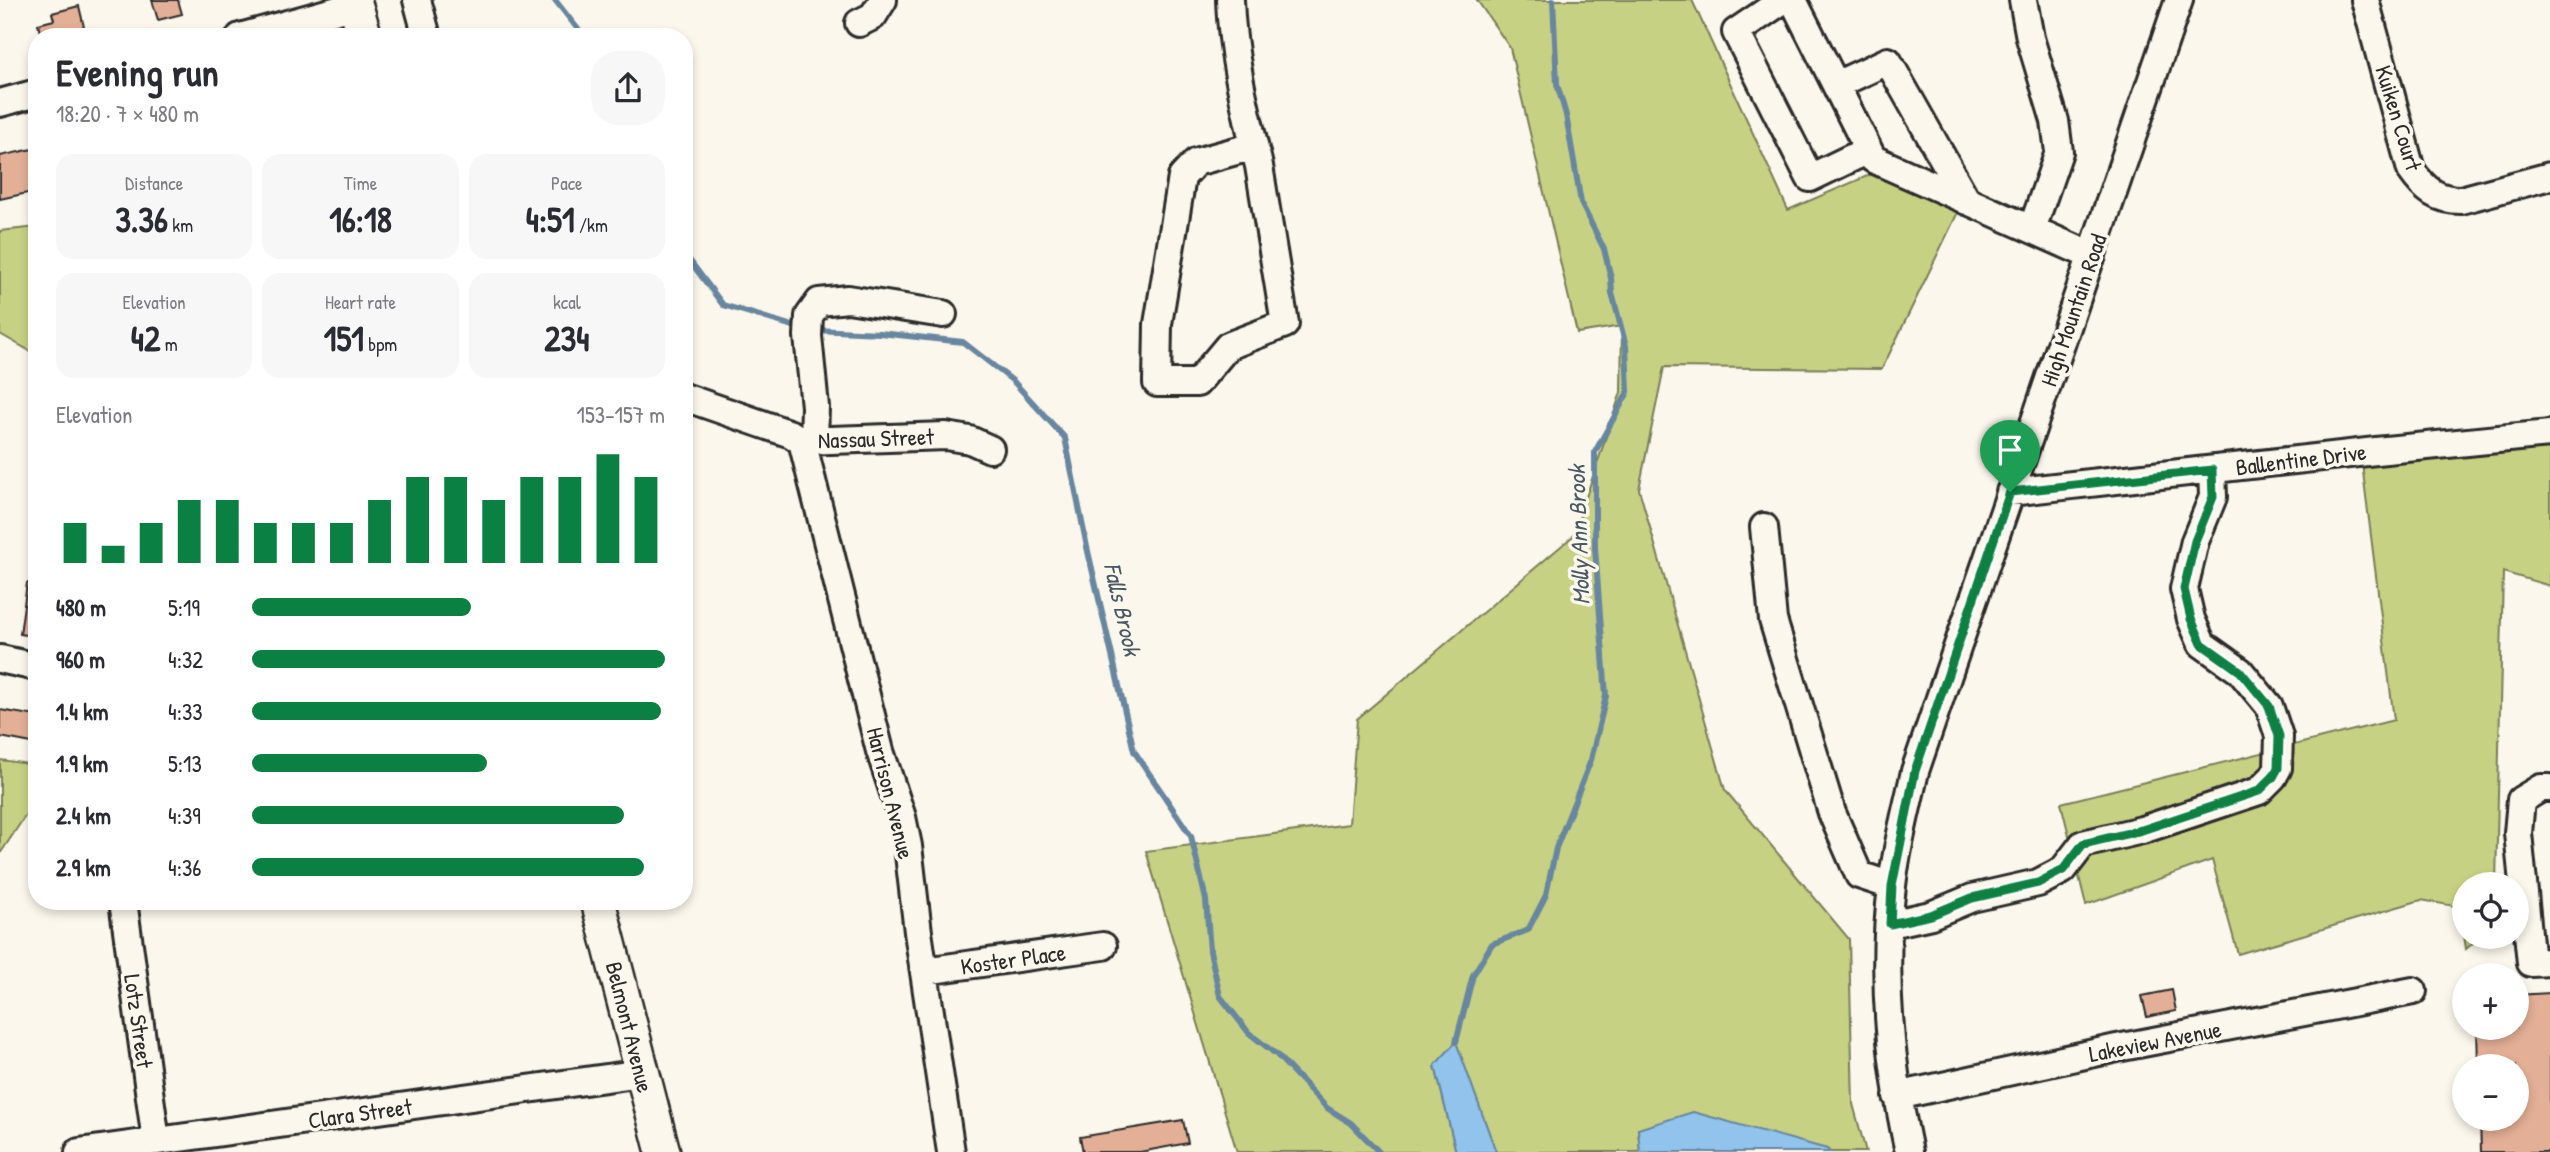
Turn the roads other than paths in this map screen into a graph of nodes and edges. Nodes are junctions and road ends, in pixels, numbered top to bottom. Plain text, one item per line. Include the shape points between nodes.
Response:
1 (417, 0) edge
2 (883, 0) edge
3 (1230, 0) edge
4 (1783, 0) edge
5 (1793, 0) edge
6 (2023, 0) edge
7 (2179, 0) edge
8 (2365, 0) edge
9 (355, 2) edge
10 (859, 23) dead end
11 (270, 28) edge
12 (362, 28) edge
13 (425, 28) edge
14 (1836, 85) junction
15 (28, 95) edge
16 (0, 103) edge
17 (1254, 146) junction
18 (1868, 150) junction
19 (2550, 176) edge
20 (1967, 201) junction
21 (2032, 229) junction
22 (2092, 257) junction
23 (943, 314) dead end
24 (693, 400) edge
25 (2550, 434) edge
26 (808, 441) junction
27 (990, 449) dead end
28 (2212, 470) junction
29 (2010, 492) junction
30 (1764, 527) dead end
31 (0, 659) edge
32 (28, 665) edge
33 (2550, 788) edge
34 (1892, 886) junction
35 (123, 910) edge
36 (600, 910) edge
37 (1890, 924) junction
38 (1102, 946) dead end
39 (2550, 962) edge
40 (924, 971) junction
41 (2413, 991) dead end
42 (642, 1073) junction
43 (1897, 1096) junction
44 (156, 1141) junction
45 (79, 1152) edge
46 (663, 1152) edge
47 (951, 1152) edge
48 (1909, 1152) edge

1 - 13 street
2 - 10 street via 873,16
3 - 17 street via 1240,89
4 - 18 street via 1736,32 1810,178
5 - 14 street
6 - 21 street via 2059,152
7 - 22 street, High Mountain Road
8 - 19 street, Kuiken Court via 2411,170 2421,184 2446,200 2461,200
9 - 11 street
9 - 12 main road
14 - 18 street
14 - 20 street via 1888,61
15 - 16 street
17 - 17 street via 1285,324 1228,346 1196,383 1157,383 1158,324 1182,177 1196,162
18 - 20 street via 1873,159
20 - 21 street
21 - 22 street
22 - 29 street, High Mountain Road
23 - 26 street, Harrison Avenue via 873,301 819,302 809,326 815,407
24 - 26 street, Nassau Street
25 - 28 street, Ballentine Drive
26 - 27 street, Nassau Street via 946,436
26 - 40 street, Harrison Avenue via 880,751 902,817
28 - 29 street, Ballentine Drive
28 - 37 street via 2213,497 2195,541 2184,589 2202,644 2240,671 2269,706 2279,736 2278,768 2273,777 2259,791 2142,830 2083,844 2063,870 2038,883
29 - 34 street, High Mountain Road via 1915,771
30 - 34 street via 1773,620 1832,813 1859,875
31 - 32 street
33 - 39 street via 2540,788 2521,800 2518,833 2531,963
34 - 37 street, High Mountain Road
35 - 44 street, Lotz Street
36 - 42 main road, Belmont Avenue
37 - 43 street, High Mountain Road via 1888,968
38 - 40 street, Koster Place
40 - 47 street, Harrison Avenue
41 - 43 street, Lakeview Avenue
42 - 44 street, Clara Street
42 - 46 main road, Belmont Avenue
43 - 48 street, High Mountain Road
44 - 45 street, Clara Street

